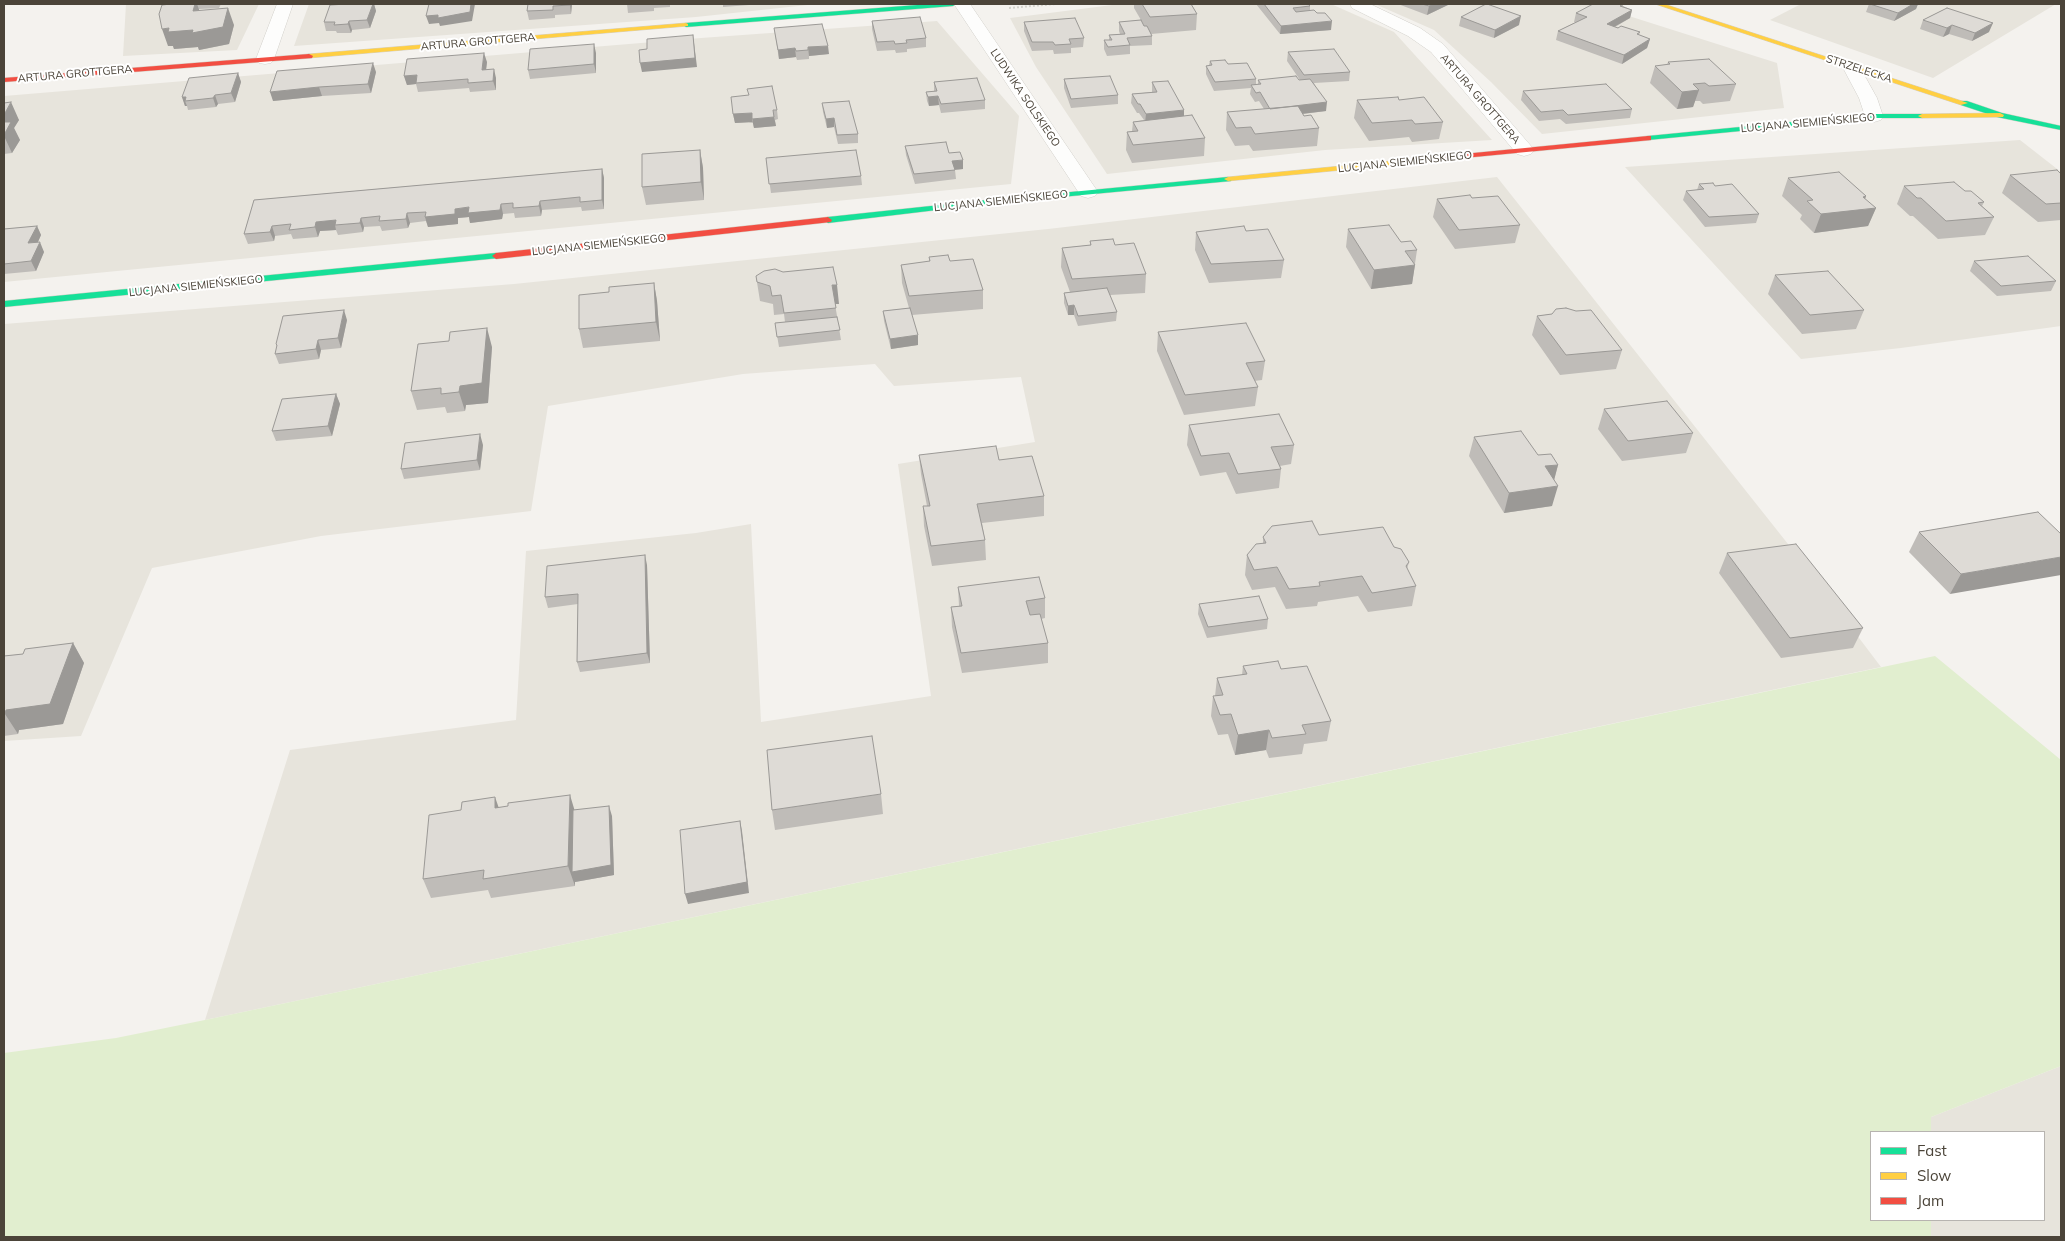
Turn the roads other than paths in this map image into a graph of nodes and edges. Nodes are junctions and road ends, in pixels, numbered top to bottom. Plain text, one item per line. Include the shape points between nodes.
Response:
1 (284, 4) edge
2 (953, 4) edge
3 (962, 4) edge
4 (1358, 4) edge
5 (1658, 4) edge
6 (265, 59) junction
7 (1851, 66) junction
8 (4, 80) edge
9 (2000, 115) junction
10 (1874, 116) junction
11 (2061, 128) edge
12 (1524, 150) junction
13 (1088, 192) junction
14 (4, 304) edge

1 - 6 street
2 - 6 street, ARTURA GROTTGERA
3 - 13 street, LUDWIKA SOLSKIEGO
4 - 12 street, ARTURA GROTTGERA via 1414,32 1437,48
5 - 7 street, STRZELECKA
6 - 8 street, ARTURA GROTTGERA
7 - 9 street, STRZELECKA
7 - 10 street
9 - 10 street, LUCJANA SIEMIEŃSKIEGO
9 - 11 street, STRZELECKA
10 - 12 street, LUCJANA SIEMIEŃSKIEGO
12 - 13 street, LUCJANA SIEMIEŃSKIEGO
13 - 14 street, LUCJANA SIEMIEŃSKIEGO

